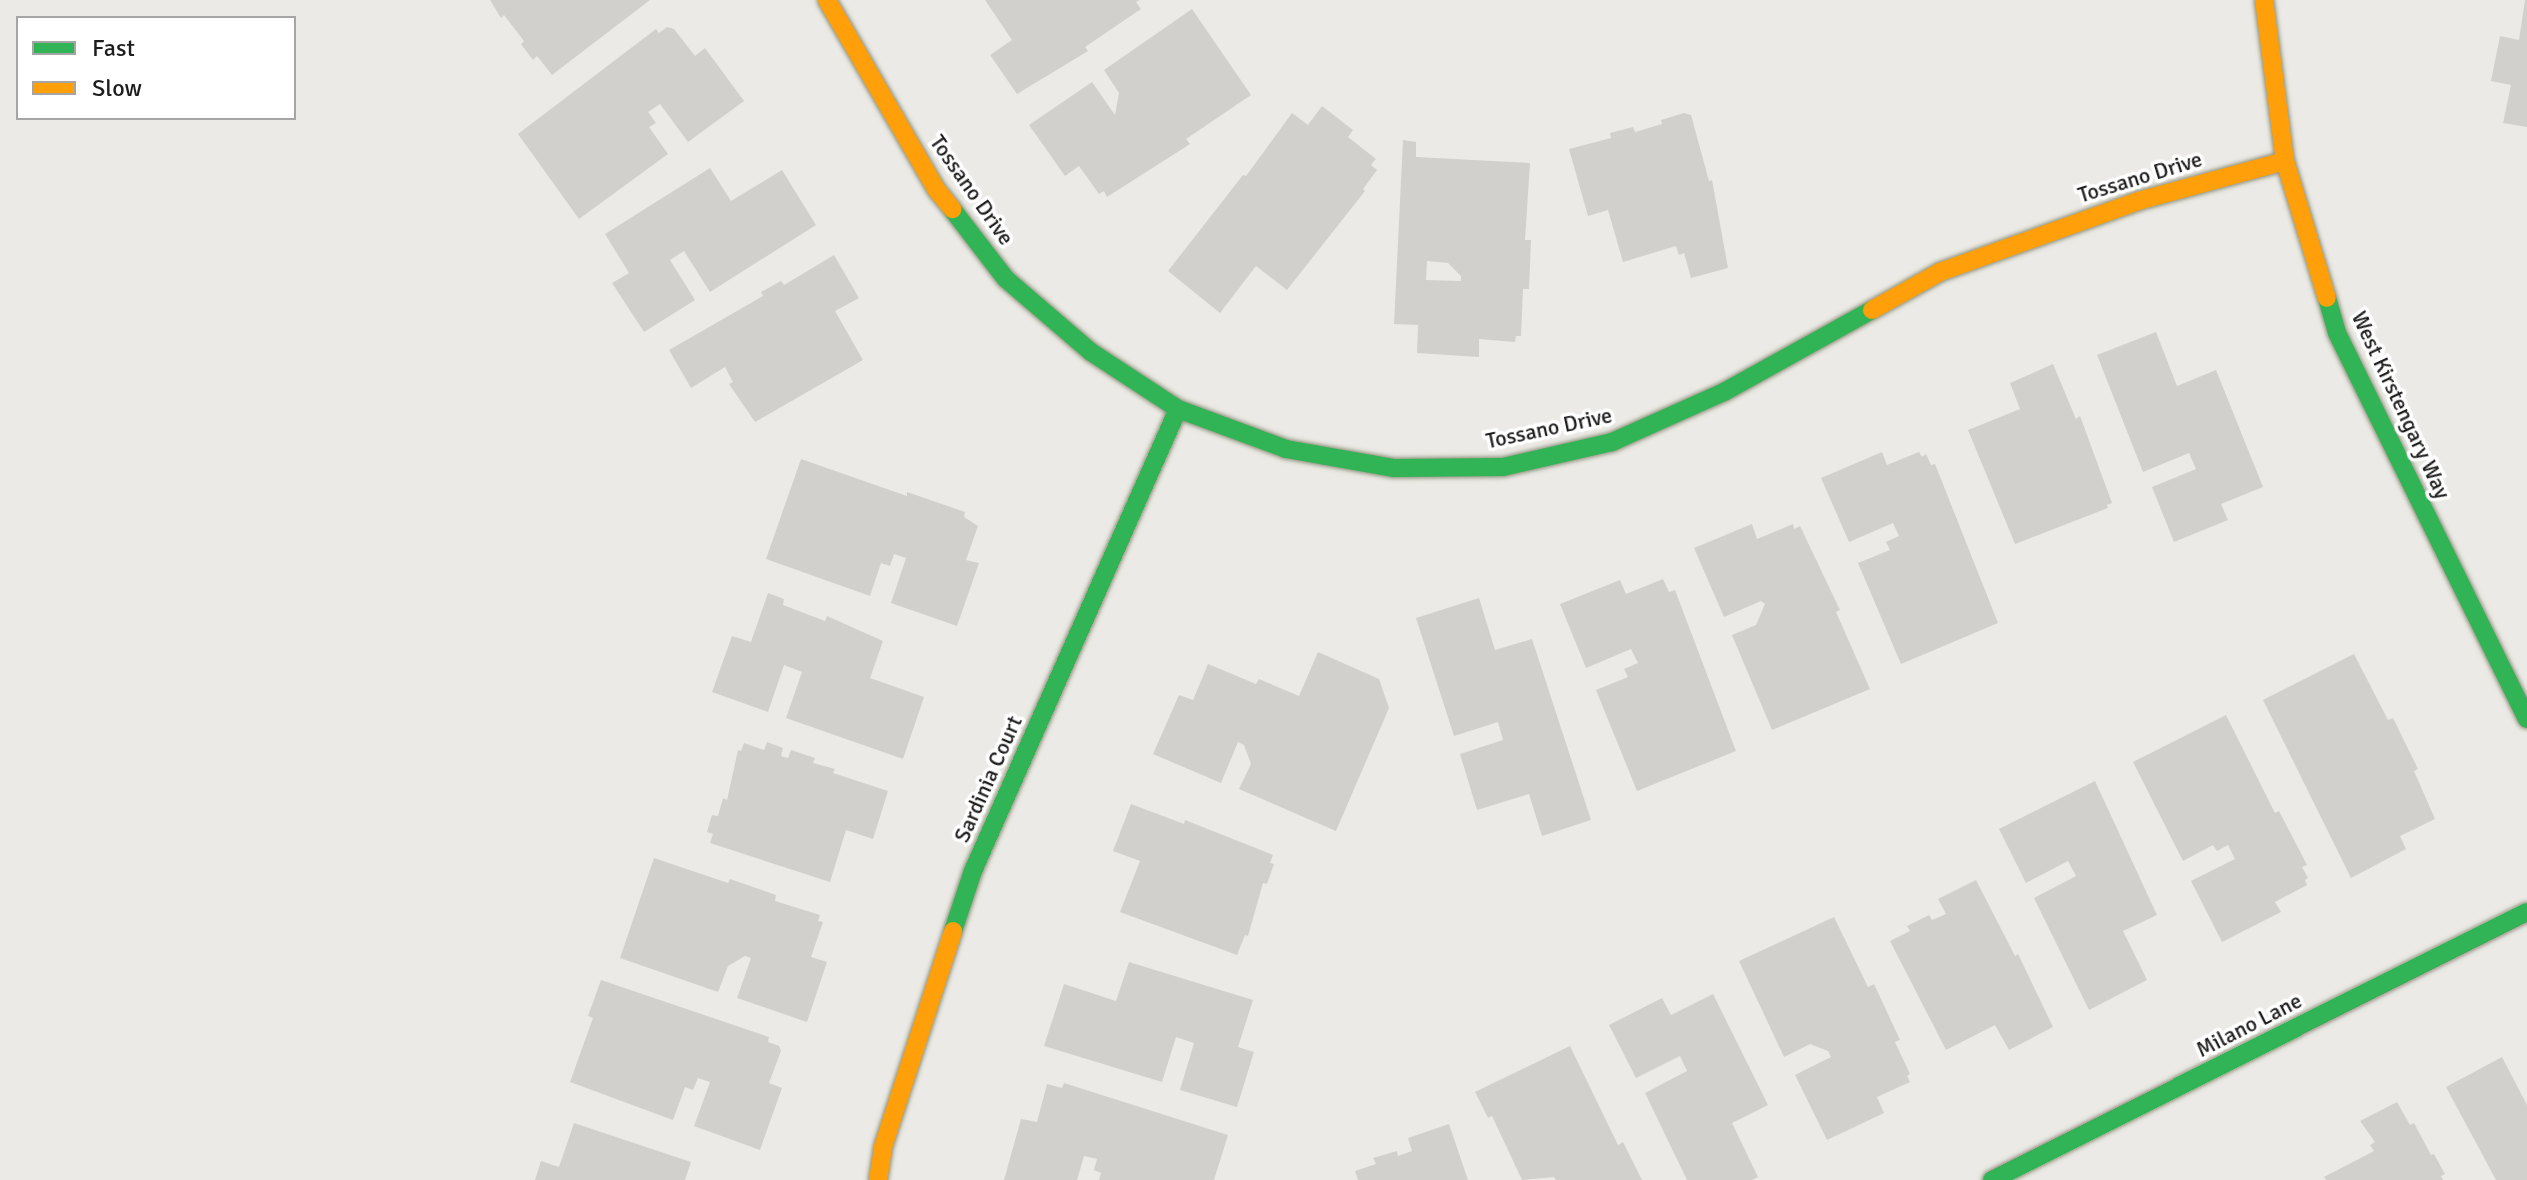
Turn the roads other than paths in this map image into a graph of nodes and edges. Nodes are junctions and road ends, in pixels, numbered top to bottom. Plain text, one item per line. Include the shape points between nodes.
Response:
1 (827, 0) edge
2 (2264, 0) edge
3 (2285, 161) junction
4 (1178, 409) junction
5 (2527, 719) edge
6 (2527, 912) edge
7 (878, 1180) edge
8 (1992, 1180) edge

1 - 4 street, Tossano Drive via 936,189 1006,279 1091,352
2 - 3 street, West Kirstengary Way
3 - 4 street, Tossano Drive via 2138,201 1940,272 1724,392 1612,442 1503,467 1394,468 1302,452
3 - 5 street, West Kirstengary Way via 2337,333
4 - 7 street, Sardinia Court via 973,871 883,1147
6 - 8 street, Milano Lane

